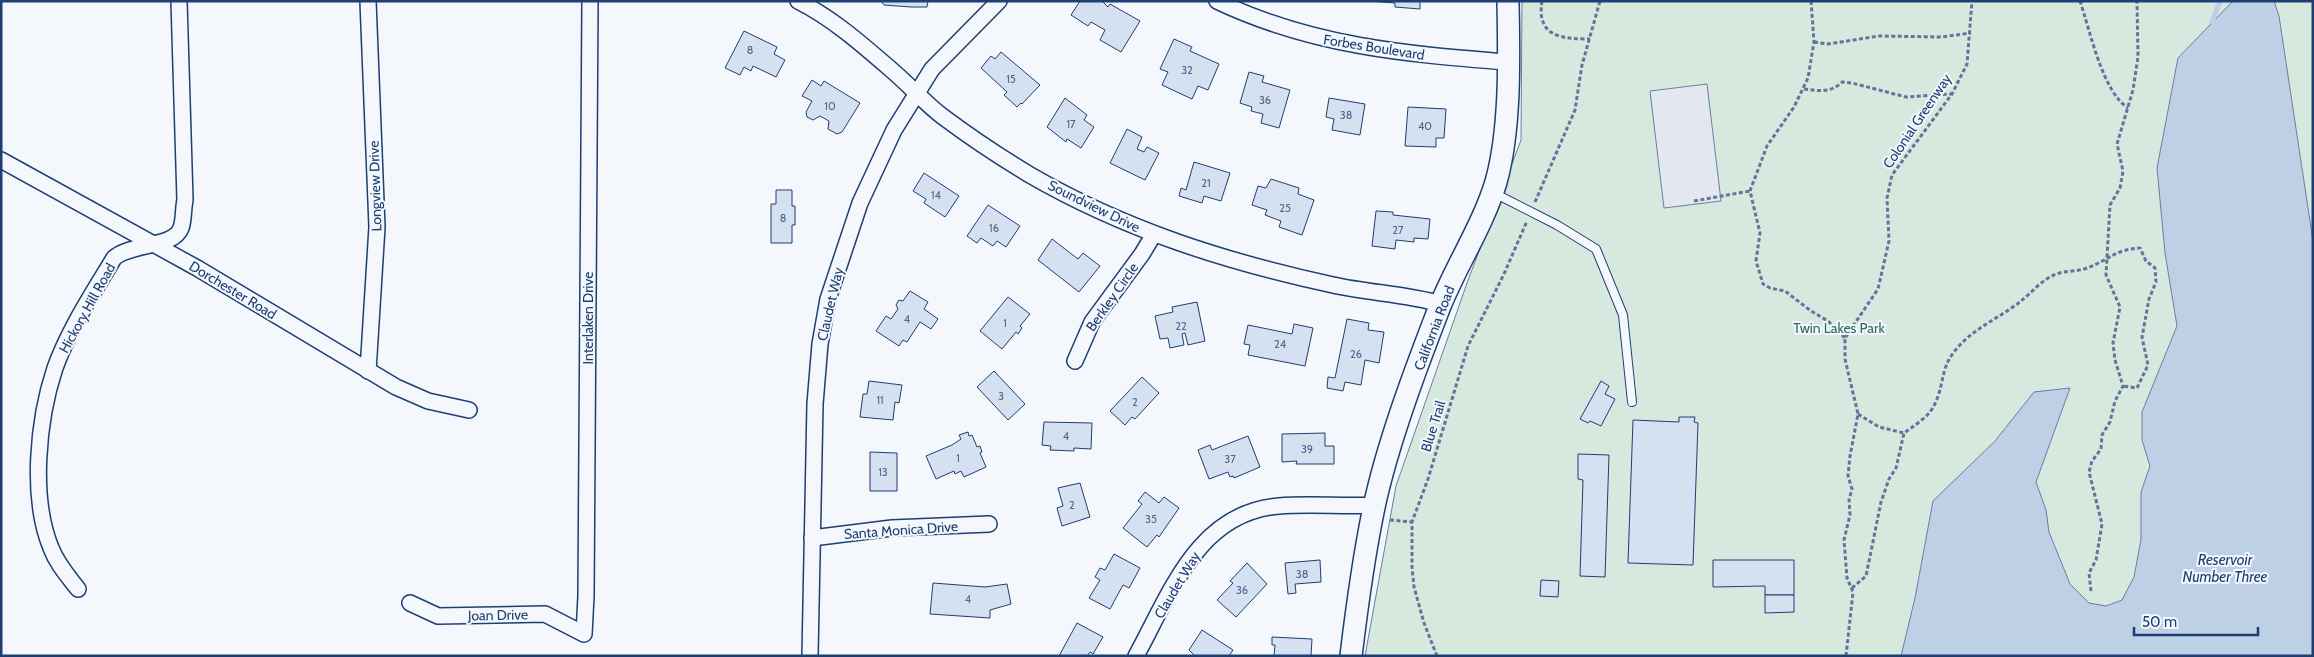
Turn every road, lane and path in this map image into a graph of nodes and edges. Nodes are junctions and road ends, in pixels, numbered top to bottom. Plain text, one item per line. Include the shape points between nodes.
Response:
1 (180, 1) edge
2 (368, 1) edge
3 (590, 1) edge
4 (798, 1) edge
5 (999, 1) edge
6 (1216, 1) edge
7 (1508, 1) edge
8 (1542, 1) edge
9 (1600, 1) edge
10 (1811, 1) edge
11 (1972, 1) edge
12 (2080, 1) edge
13 (2137, 1) edge
14 (1971, 33) junction
15 (1590, 39) junction
16 (1814, 42) junction
17 (1508, 62) junction
18 (1804, 88) junction
19 (916, 92) junction
20 (1952, 94) junction
21 (2128, 108) junction
22 (1, 160) edge
23 (1750, 191) junction
24 (1492, 192) junction
25 (1694, 201) dead end
26 (1532, 211) junction
27 (1154, 234) junction
28 (152, 244) junction
29 (2109, 258) junction
30 (1441, 304) junction
31 (1845, 338) junction
32 (1075, 361) dead end
33 (368, 371) junction
34 (2123, 386) junction
35 (1632, 402) dead end
36 (469, 410) dead end
37 (1858, 414) junction
38 (1904, 433) junction
39 (1375, 505) junction
40 (989, 524) dead end
41 (812, 538) junction
42 (1852, 588) junction
43 (78, 589) dead end
44 (2091, 591) dead end
45 (410, 603) dead end
46 (584, 634) joint
47 (810, 656) edge
48 (1136, 656) edge
49 (1351, 656) edge
50 (1437, 656) edge
51 (1846, 656) edge

1 - 28 street, Hickory Hill Road via 185,200 177,236
2 - 33 street, Longview Drive via 377,227
3 - 46 street, Interlaken Drive
4 - 19 street, Soundview Drive via 833,22
5 - 19 street, Claudet Way via 932,69
6 - 17 street, Forbes Boulevard via 1314,37 1426,56
7 - 17 main road, California Road
8 - 15 path via 1540,12 1551,33 1569,39
9 - 15 path
10 - 16 path
11 - 14 path, Colonial Greenway
12 - 21 path via 2107,80 2121,103
13 - 21 path via 2138,57
14 - 16 path via 1940,37 1879,36 1828,44
14 - 20 path, Colonial Greenway via 1967,64
15 - 26 path, Blue Trail via 1574,110
16 - 18 path
17 - 24 main road, California Road via 1499,168
18 - 20 path via 1827,91 1842,82 1852,82 1906,97
18 - 23 path via 1766,146
19 - 27 street, Soundview Drive via 941,116 1030,175
19 - 41 street, Claudet Way via 872,174 828,299 816,382
20 - 31 path, Colonial Greenway via 1892,175 1887,198 1889,241 1878,289
21 - 29 path via 2117,144 2123,171 2120,188 2110,205
22 - 28 street, Dorchester Road
23 - 25 path
23 - 31 path via 1760,234 1756,262 1763,284 1785,291 1828,321
24 - 26 lane
24 - 30 main road, California Road
26 - 35 lane via 1596,249 1623,315
26 - 50 path, Blue Trail via 1468,346 1412,522 1414,587
27 - 30 street, Soundview Drive via 1192,249 1292,276
27 - 32 street, Berkley Circle via 1092,322
28 - 33 street, Dorchester Road
28 - 43 street, Hickory Hill Road via 125,249 114,258 68,339 48,395 38,460 45,527 59,565
29 - 34 path via 2106,275 2120,307 2113,343
29 - 34 path via 2118,251 2140,248 2146,261 2154,268 2156,282 2149,299 2142,337 2148,365 2137,388
29 - 38 path via 2085,269 2052,275 2020,303 1968,337 1954,352 1942,374 1936,403 1926,417
30 - 39 main road, California Road via 1394,434
31 - 37 path via 1845,360
33 - 36 street, Dorchester Road via 428,401
34 - 44 path via 2102,435 2101,449 2089,472 2102,524 2096,560 2089,573
37 - 38 path via 1879,427
37 - 42 path via 1850,456 1848,476 1852,489 1844,540 1846,578
38 - 42 path via 1896,468 1881,502 1869,568 1866,576
39 - 48 street, Claudet Way via 1278,506 1244,513 1225,524 1207,539 1185,566
39 - 49 main road, California Road
40 - 41 street, Santa Monica Drive via 892,528
41 - 47 street, Claudet Way
42 - 51 path
45 - 46 street, Joan Drive via 438,616 545,614

